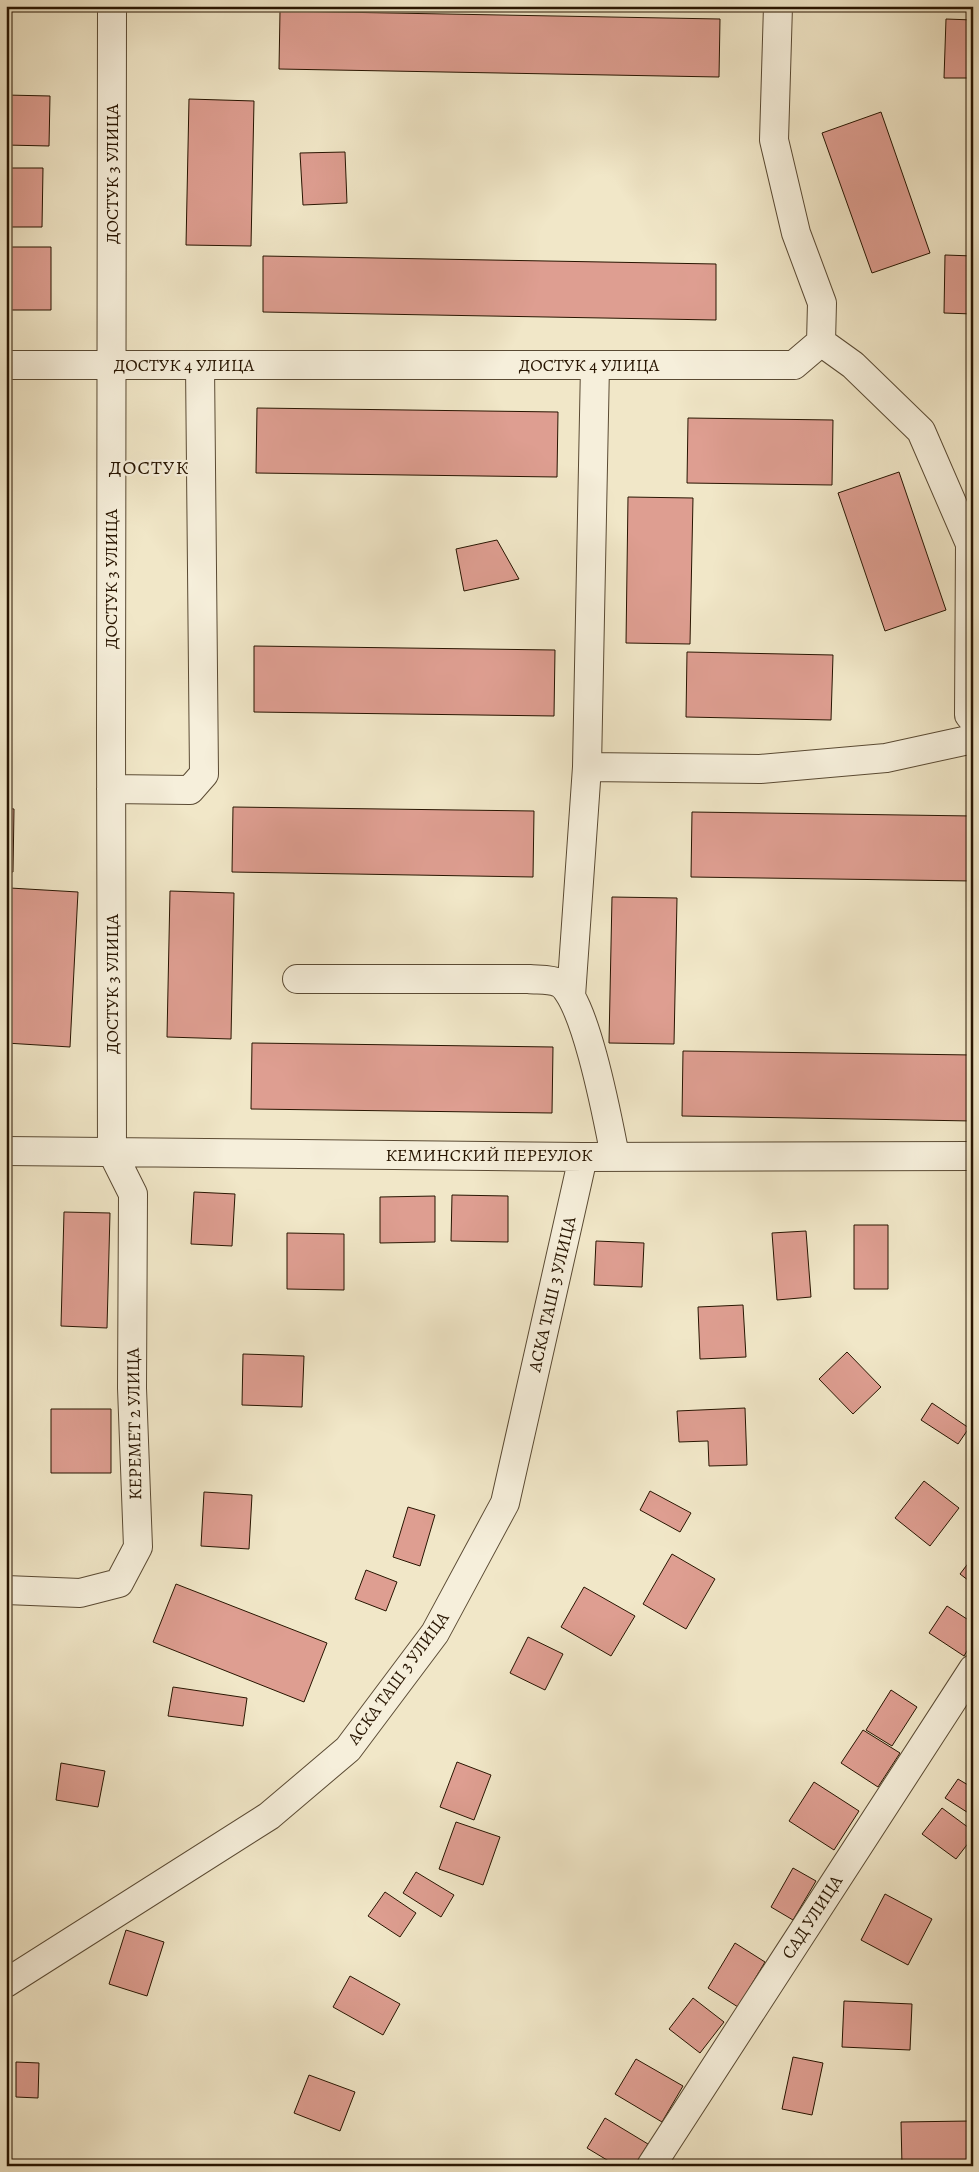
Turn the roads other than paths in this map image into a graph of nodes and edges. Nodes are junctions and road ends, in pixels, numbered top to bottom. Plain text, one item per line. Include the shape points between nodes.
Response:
1 (112, 6) edge
2 (778, 6) edge
3 (821, 342) junction
4 (112, 364) junction
5 (200, 364) junction
6 (6, 365) edge
7 (595, 365) junction
8 (973, 720) edge
9 (973, 739) edge
10 (586, 767) junction
11 (111, 789) junction
12 (297, 979) dead end
13 (572, 996) junction
14 (6, 1151) edge
15 (112, 1152) junction
16 (583, 1156) junction
17 (615, 1156) junction
18 (973, 1156) edge
19 (6, 1590) edge
20 (973, 1669) edge
21 (6, 1983) edge
22 (651, 2166) edge

1 - 4 street, ДОСТУК 3 УЛИЦА
2 - 3 street via 774,140 796,232 822,303
3 - 7 street, ДОСТУК 4 УЛИЦА via 794,365
3 - 8 street via 853,365 921,431 970,544 969,714
4 - 5 street, ДОСТУК 4 УЛИЦА
4 - 6 street, ДОСТУК 4 УЛИЦА
4 - 11 street, ДОСТУК 3 УЛИЦА
5 - 7 street, ДОСТУК 4 УЛИЦА
5 - 11 street via 204,774 190,790
7 - 10 street
9 - 10 street via 886,758 760,770
10 - 13 street
11 - 15 street, ДОСТУК 3 УЛИЦА
12 - 13 street via 529,978 559,983
13 - 17 street via 596,1066
14 - 15 street, КЕМИНСКИЙ ПЕРЕУЛОК
15 - 16 street, КЕМИНСКИЙ ПЕРЕУЛОК
15 - 19 street, КЕРЕМЕТ 2 УЛИЦА via 133,1194 132,1388 138,1547 119,1583 80,1593
16 - 17 street, КЕМИНСКИЙ ПЕРЕУЛОК
16 - 21 street, АСКА ТАШ 3 УЛИЦА via 506,1503 435,1633 348,1749 269,1816
17 - 18 street, КЕМИНСКИЙ ПЕРЕУЛОК
20 - 22 street, САД УЛИЦА

